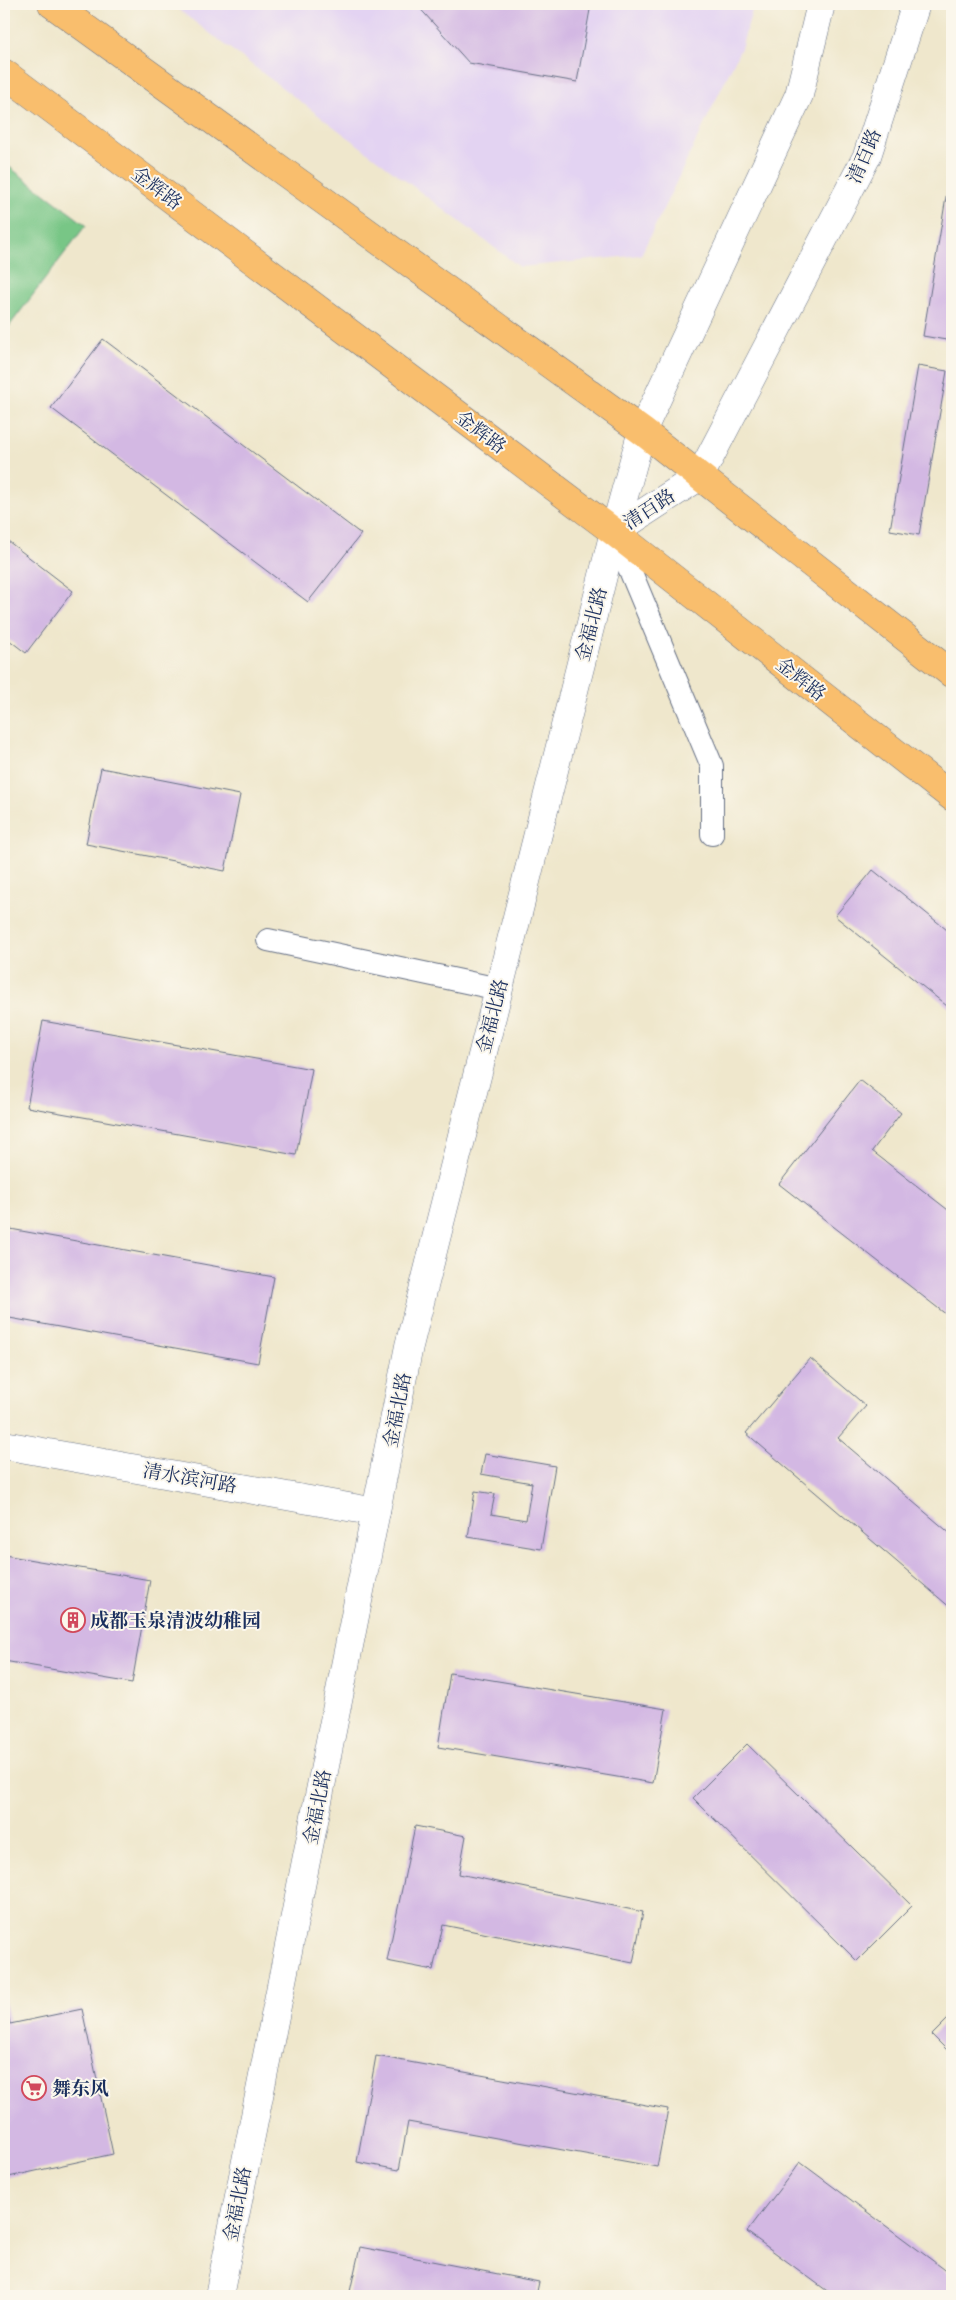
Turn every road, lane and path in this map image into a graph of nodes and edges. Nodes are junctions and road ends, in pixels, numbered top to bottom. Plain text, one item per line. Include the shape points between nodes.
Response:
1 (52, 4) edge
2 (820, 4) edge
3 (916, 4) edge
4 (4, 73) edge
5 (642, 431) junction
6 (700, 476) junction
7 (614, 532) junction
8 (952, 674) edge
9 (952, 797) edge
10 (712, 834) dead end
11 (268, 940) dead end
12 (499, 989) junction
13 (4, 1445) edge
14 (376, 1512) junction
15 (219, 2296) edge

1 - 5 main road
2 - 5 street, 清百路 via 800,95
3 - 6 street, 清百路 via 867,156
4 - 7 main road, 金辉路
5 - 6 main road
5 - 7 street, 清百路
6 - 7 street, 清百路
6 - 8 main road
7 - 9 main road, 金辉路
7 - 10 lane via 712,766
7 - 12 street, 金福北路
11 - 12 lane
12 - 14 street, 金福北路 via 409,1346
13 - 14 street, 清水滨河路
14 - 15 street, 金福北路

